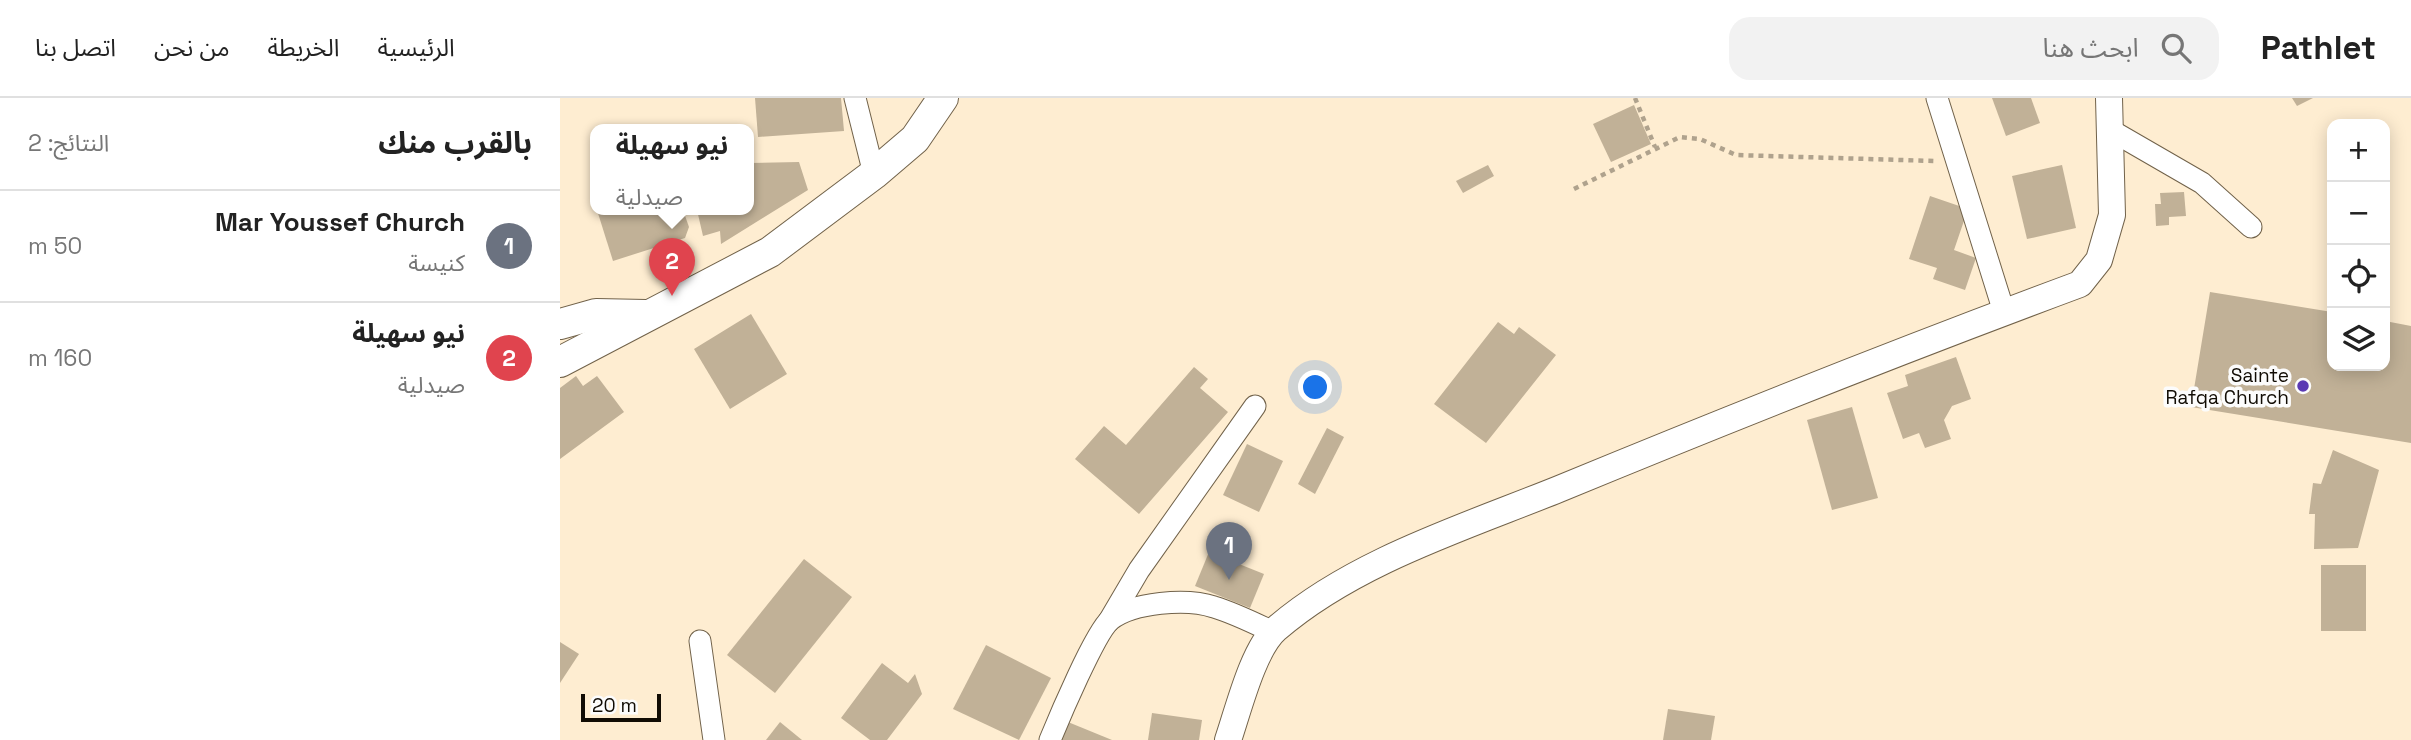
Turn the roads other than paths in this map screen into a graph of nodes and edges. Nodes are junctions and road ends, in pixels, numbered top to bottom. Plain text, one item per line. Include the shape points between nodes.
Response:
1 (855, 98) edge
2 (943, 98) edge
3 (1937, 98) edge
4 (2109, 98) edge
5 (2112, 131) junction
6 (874, 174) junction
7 (2251, 227) dead end
8 (2004, 312) junction
9 (646, 315) junction
10 (560, 324) edge
11 (562, 356) edge
12 (1255, 406) dead end
13 (1109, 621) junction
14 (1273, 632) junction
15 (700, 641) dead end
16 (714, 740) edge
17 (1050, 740) edge
18 (1228, 740) edge

1 - 6 street
2 - 6 main road via 915,139
3 - 8 street
4 - 5 street
5 - 7 street via 2202,183
5 - 8 street via 2112,215 2099,260 2080,284
6 - 9 main road via 770,252
8 - 14 street via 1757,407 1389,558 1308,605
9 - 10 main road via 596,314
9 - 11 main road via 611,337
12 - 13 street via 1139,570
13 - 14 street via 1142,606 1170,603 1212,606
13 - 17 street
14 - 18 street via 1249,676
15 - 16 street

